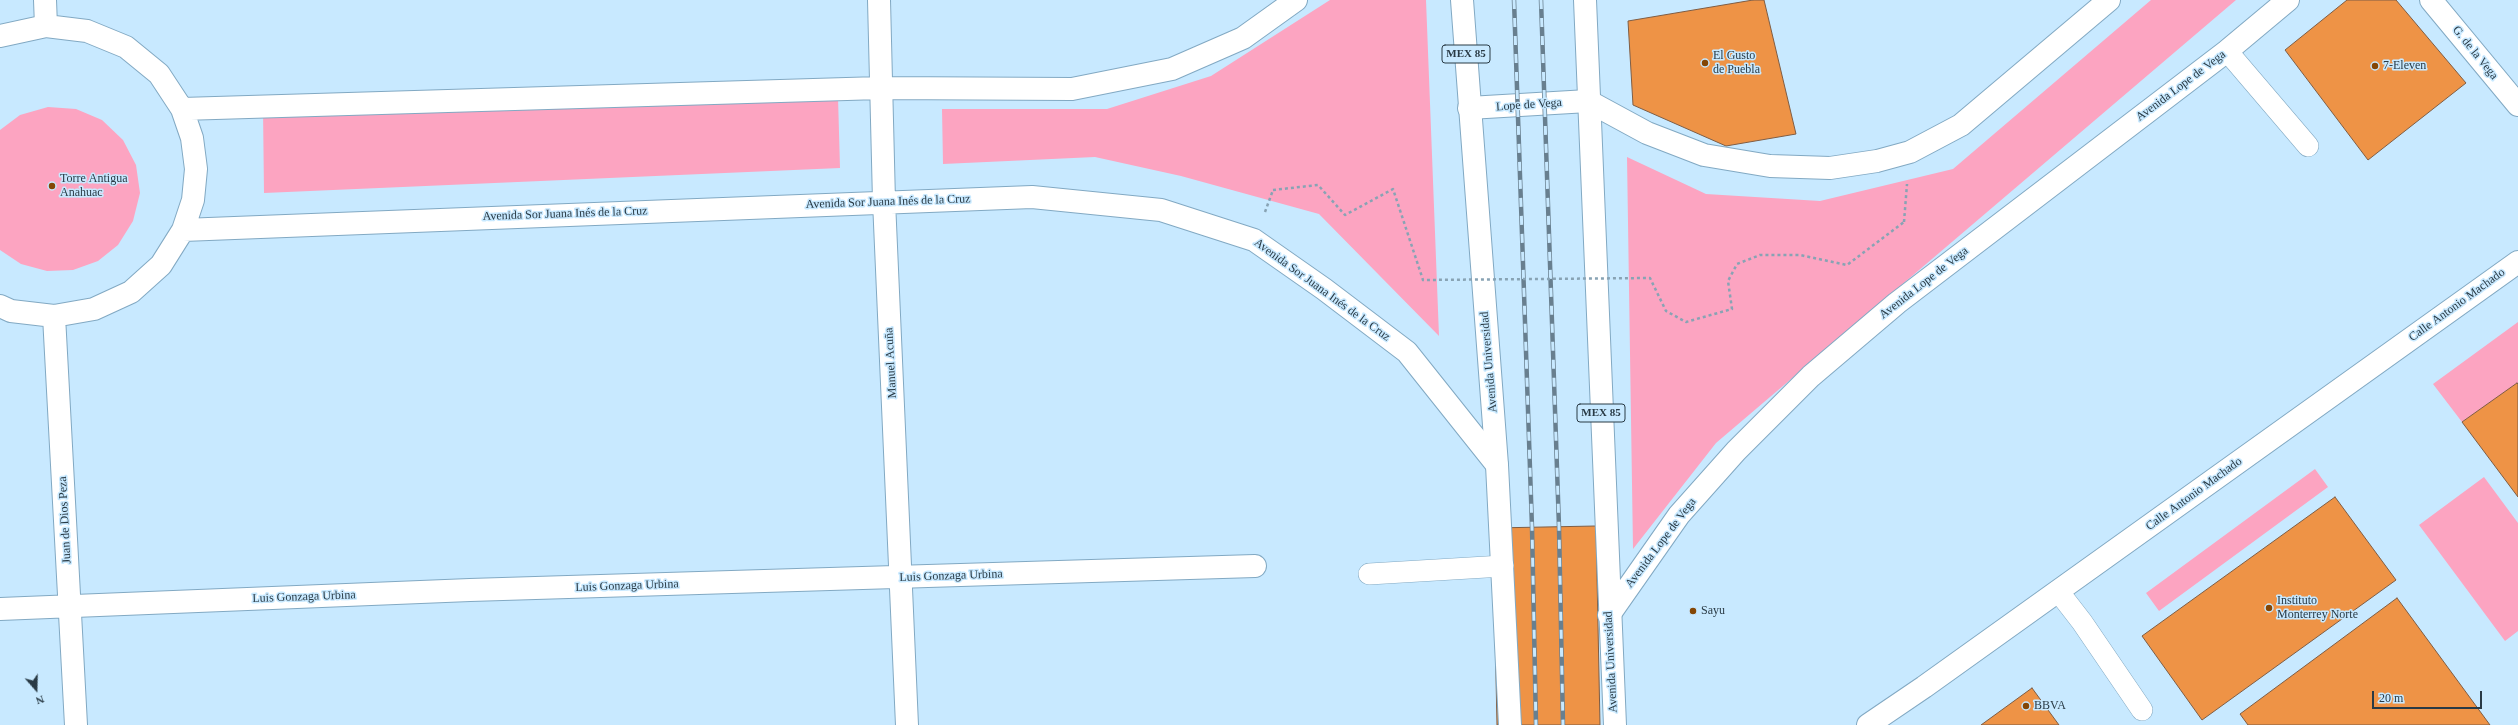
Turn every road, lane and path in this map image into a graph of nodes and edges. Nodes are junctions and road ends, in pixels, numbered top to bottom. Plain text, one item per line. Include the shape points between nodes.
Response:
1 (45, 0) edge
2 (879, 0) edge
3 (1296, 0) edge
4 (1462, 0) edge
5 (1584, 0) edge
6 (2109, 0) edge
7 (2288, 0) edge
8 (2432, 0) edge
9 (46, 26) junction
10 (0, 36) edge
11 (2227, 51) junction
12 (880, 88) junction
13 (1588, 101) junction
14 (2518, 105) edge
15 (1469, 108) junction
16 (182, 109) junction
17 (2308, 146) dead end
18 (1273, 190) dead end
19 (884, 201) junction
20 (1904, 222) dead end
21 (183, 230) junction
22 (2518, 262) edge
23 (0, 306) edge
24 (54, 316) junction
25 (1497, 465) junction
26 (1255, 566) dead end
27 (1503, 566) junction
28 (1370, 574) dead end
29 (901, 578) junction
30 (2058, 591) junction
31 (70, 607) junction
32 (0, 609) edge
33 (1608, 615) junction
34 (2142, 710) dead end
35 (76, 725) edge
36 (907, 725) edge
37 (1510, 725) edge
38 (1615, 725) edge
39 (1868, 725) edge

1 - 9 main road
2 - 12 main road, Manuel Acuña
3 - 12 main road via 1243,38 1172,69 1072,89
4 - 15 main road, Avenida Universidad / MEX 85
5 - 13 main road, Avenida Universidad / MEX 85
6 - 13 main road via 1961,125 1910,152 1877,161 1830,168 1785,167 1704,155 1647,133
7 - 11 main road, Avenida Lope de Vega
8 - 14 main road, G. de la Vega
9 - 10 main road
9 - 16 main road via 87,31 126,48 159,74
11 - 17 lane
11 - 33 main road, Avenida Lope de Vega via 1897,303 1811,376 1736,451 1679,515
12 - 16 main road
12 - 19 main road, Manuel Acuña
13 - 15 main road, Lope de Vega
13 - 33 main road, Avenida Universidad / MEX 85
15 - 25 main road, Avenida Universidad / MEX 85
16 - 21 main road via 192,138 196,170 193,200
18 - 20 path, bridge via 1318,185 1345,215 1393,189 1424,280 1650,278 1666,311 1686,322 1732,310 1728,281 1736,264 1760,255 1800,255 1847,265
19 - 21 main road, Avenida Sor Juana Inés de la Cruz
19 - 25 main road, Avenida Sor Juana Inés de la Cruz via 1032,197 1161,210 1254,240 1324,288 1407,352
19 - 29 main road, Manuel Acuña
21 - 24 main road via 161,264 131,292 94,309
22 - 30 main road, Calle Antonio Machado
23 - 24 main road via 11,311
24 - 31 main road, Juan de Dios Peza
25 - 27 main road, Avenida Universidad / MEX 85
26 - 29 main road, Luis Gonzaga Urbina
27 - 28 lane
27 - 37 main road, Avenida Universidad / MEX 85
29 - 31 main road, Luis Gonzaga Urbina via 478,590
29 - 36 main road, Manuel Acuña
30 - 34 lane
30 - 39 main road, Calle Antonio Machado
31 - 32 main road, Luis Gonzaga Urbina
31 - 35 main road, Juan de Dios Peza
33 - 38 main road, Avenida Universidad / MEX 85

